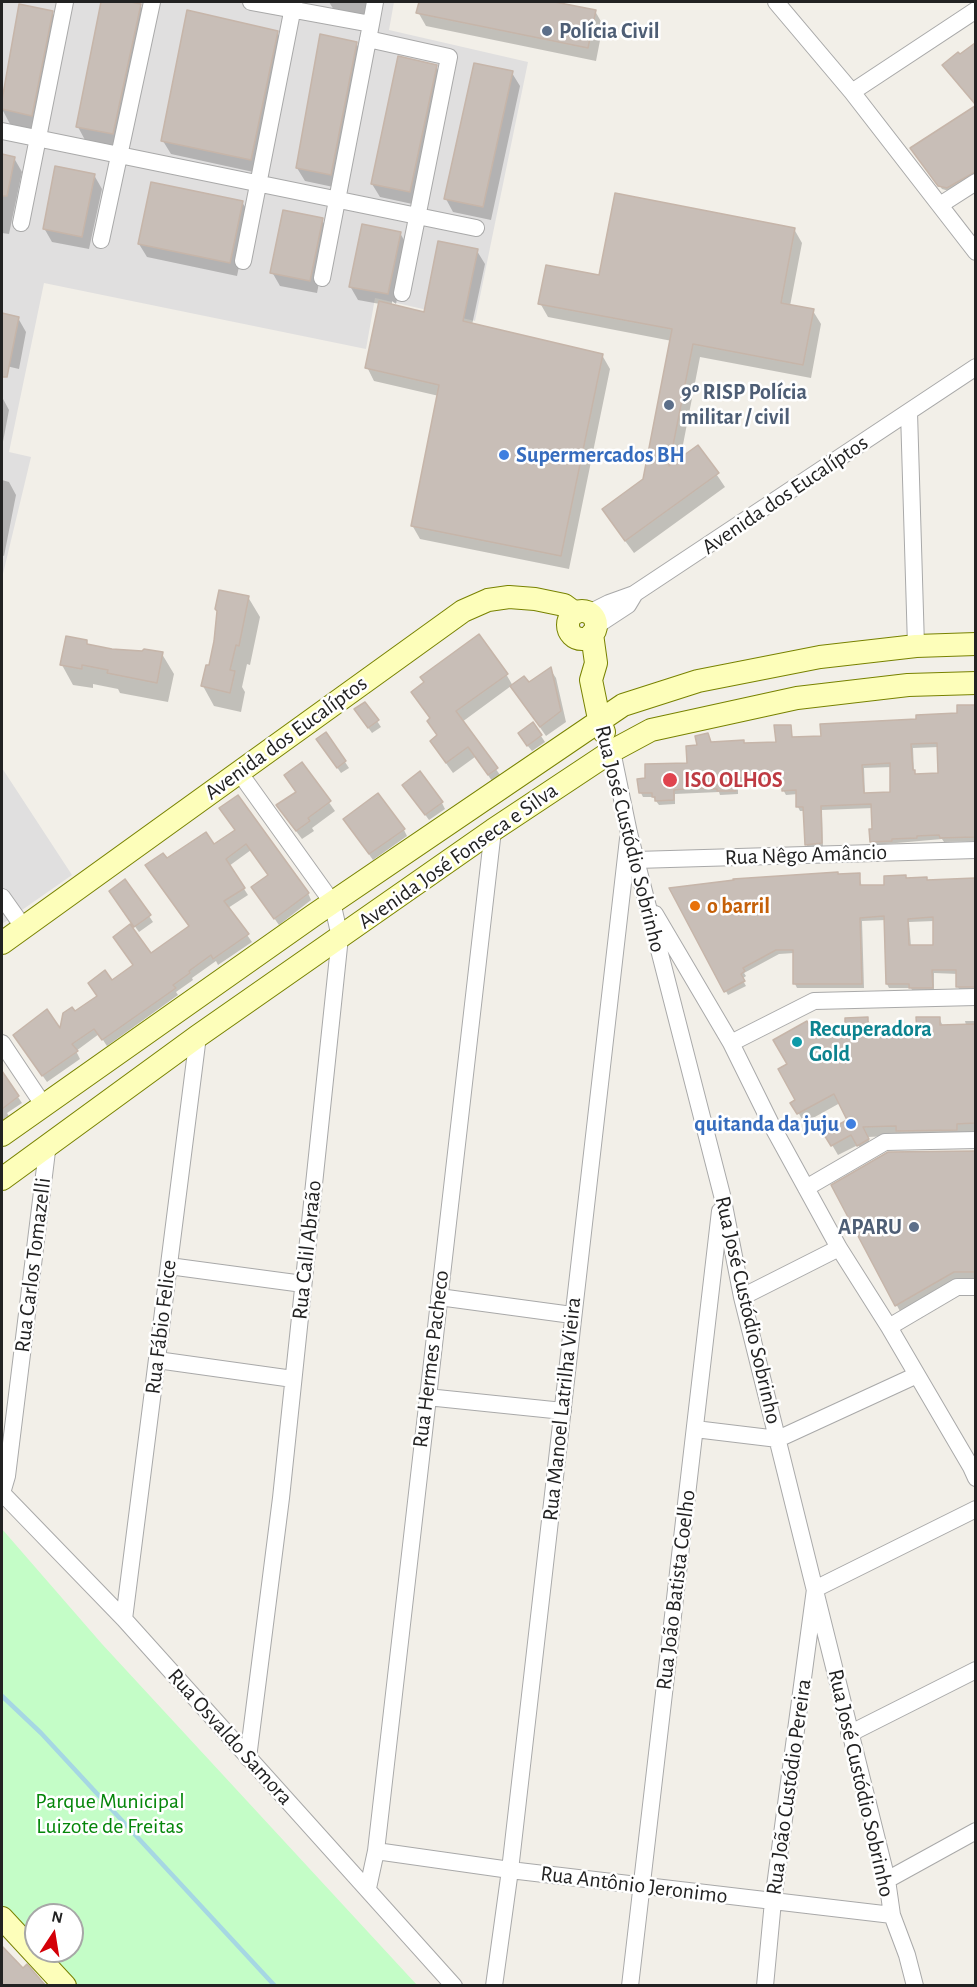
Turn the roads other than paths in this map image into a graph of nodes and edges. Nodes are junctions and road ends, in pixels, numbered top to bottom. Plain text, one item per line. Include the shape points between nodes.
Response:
1 (65, 2) edge
2 (152, 2) edge
3 (251, 2) edge
4 (375, 2) edge
5 (776, 2) edge
6 (293, 5) edge
7 (975, 10) edge
8 (369, 32) junction
9 (852, 92) junction
10 (2, 131) edge
11 (38, 139) junction
12 (119, 155) junction
13 (975, 182) edge
14 (258, 183) junction
15 (337, 200) junction
16 (940, 205) junction
17 (418, 216) junction
18 (21, 223) dead end
19 (476, 228) dead end
20 (101, 240) dead end
21 (975, 252) edge
22 (243, 261) dead end
23 (322, 278) dead end
24 (402, 293) dead end
25 (975, 367) edge
26 (909, 412) junction
27 (584, 623) junction
28 (975, 644) edge
29 (916, 646) junction
30 (975, 683) edge
31 (599, 719) junction
32 (612, 751) junction
33 (239, 772) junction
34 (493, 830) junction
35 (629, 833) junction
36 (975, 850) edge
37 (636, 860) junction
38 (644, 895) junction
39 (2, 897) edge
40 (332, 902) junction
41 (24, 928) junction
42 (340, 937) junction
43 (2, 943) edge
44 (975, 997) edge
45 (198, 1036) junction
46 (2, 1043) edge
47 (731, 1043) junction
48 (44, 1106) junction
49 (2, 1136) edge
50 (975, 1140) edge
51 (48, 1143) junction
52 (2, 1179) edge
53 (806, 1188) junction
54 (722, 1195) junction
55 (839, 1248) junction
56 (169, 1266) junction
57 (303, 1284) junction
58 (975, 1287) edge
59 (439, 1297) junction
60 (742, 1297) junction
61 (572, 1315) junction
62 (889, 1327) junction
63 (157, 1360) junction
64 (917, 1375) junction
65 (293, 1379) junction
66 (427, 1396) junction
67 (562, 1411) junction
68 (695, 1429) junction
69 (778, 1439) junction
70 (974, 1470) edge
71 (2, 1492) edge
72 (975, 1509) edge
73 (815, 1589) junction
74 (124, 1619) junction
75 (975, 1670) edge
76 (849, 1734) junction
77 (248, 1758) junction
78 (975, 1831) edge
79 (376, 1851) junction
80 (510, 1870) junction
81 (887, 1880) junction
82 (642, 1886) junction
83 (368, 1888) junction
84 (773, 1901) junction
85 (892, 1915) junction
86 (2, 1918) edge
87 (907, 1955) junction
88 (65, 1986) edge
89 (454, 1986) edge
90 (494, 1986) edge
91 (630, 1986) edge
92 (765, 1986) edge
93 (903, 1986) edge
94 (915, 1986) edge

1 - 11 street
2 - 12 street
3 - 6 street
4 - 8 street
5 - 9 street
6 - 8 street
6 - 14 street
7 - 9 street
8 - 15 street
8 - 17 street via 449,57
9 - 16 street
10 - 11 street
11 - 12 street
11 - 18 street
12 - 14 street
12 - 20 street
13 - 16 street
14 - 15 street
14 - 22 street
15 - 17 street
15 - 23 street
16 - 21 street
17 - 19 street
17 - 24 street
25 - 26 street, Avenida dos Eucalíptos
26 - 27 street, Avenida dos Eucalíptos via 634,594 628,605
26 - 29 street
27 - 31 main road, Rua José Custódio Sobrinho via 596,663 591,680
27 - 33 main road, Avenida dos Eucalíptos via 564,605 535,599 488,600 464,610
28 - 29 main road, Avenida José Fonseca e Silva
29 - 31 main road, Avenida José Fonseca e Silva via 820,657 698,681 623,705
30 - 32 main road, Avenida José Fonseca e Silva via 797,698 651,730
31 - 32 main road, Rua José Custódio Sobrinho
31 - 40 main road, Avenida José Fonseca e Silva
32 - 34 main road, Avenida José Fonseca e Silva
32 - 35 street, Rua José Custódio Sobrinho
33 - 40 street, Rua Calil Abraão
33 - 41 main road, Avenida dos Eucalíptos
34 - 42 main road, Avenida José Fonseca e Silva
34 - 59 street, Rua Hermes Pacheco
35 - 37 street, Rua José Custódio Sobrinho
35 - 61 street, Rua Manoel Latrilha Vieira
36 - 37 street, Rua Nêgo Amâncio
37 - 38 street, Rua José Custódio Sobrinho
38 - 47 street
38 - 54 street, Rua José Custódio Sobrinho
39 - 41 street
40 - 42 street, Rua Calil Abraão
40 - 48 main road, Avenida José Fonseca e Silva
41 - 43 main road, Avenida dos Eucalíptos
42 - 45 main road, Avenida José Fonseca e Silva
42 - 57 street, Rua Calil Abraão
44 - 47 street via 814,1001
45 - 51 main road, Avenida José Fonseca e Silva
45 - 56 street, Rua Fábio Felice
46 - 48 street
47 - 53 street
48 - 49 main road, Avenida José Fonseca e Silva
50 - 53 street via 885,1142
51 - 52 main road, Avenida José Fonseca e Silva
51 - 71 street, Rua Carlos Tomazelli
53 - 55 street
54 - 60 street, Rua José Custódio Sobrinho
54 - 68 street, Rua João Batista Coelho
55 - 60 street
55 - 62 street
56 - 57 street
56 - 63 street, Rua Fábio Felice
57 - 65 street, Rua Calil Abraão
58 - 62 street via 957,1287
59 - 61 street
59 - 66 street, Rua Hermes Pacheco
60 - 69 street, Rua José Custódio Sobrinho
61 - 67 street, Rua Manoel Latrilha Vieira
62 - 64 street
63 - 65 street
63 - 74 street, Rua Fábio Felice
64 - 69 street
64 - 70 street
65 - 77 street, Rua Calil Abraão
66 - 67 street
66 - 79 street, Rua Hermes Pacheco
67 - 80 street, Rua Manoel Latrilha Vieira
68 - 69 street
68 - 82 street, Rua João Batista Coelho
69 - 73 street, Rua José Custódio Sobrinho
71 - 74 street, Rua Osvaldo Samora
72 - 73 street
73 - 76 street, Rua José Custódio Sobrinho
73 - 84 street, Rua João Custódio Pereira
74 - 77 street, Rua Osvaldo Samora
75 - 76 street
76 - 81 street, Rua José Custódio Sobrinho
77 - 83 street, Rua Osvaldo Samora
78 - 81 street
79 - 80 street, Rua Antônio Jeronimo
79 - 83 street, Rua Hermes Pacheco
80 - 82 street, Rua Antônio Jeronimo
80 - 90 street, Rua Manoel Latrilha Vieira
81 - 85 street, Rua José Custódio Sobrinho
82 - 84 street, Rua Antônio Jeronimo
82 - 91 street, Rua João Batista Coelho
83 - 89 street, Rua Osvaldo Samora
84 - 85 street, Rua Antônio Jeronimo
84 - 92 street, Rua João Custódio Pereira
85 - 87 street, Rua José Custódio Sobrinho
86 - 88 main road
87 - 93 street
87 - 94 street, Rua José Custódio Sobrinho

